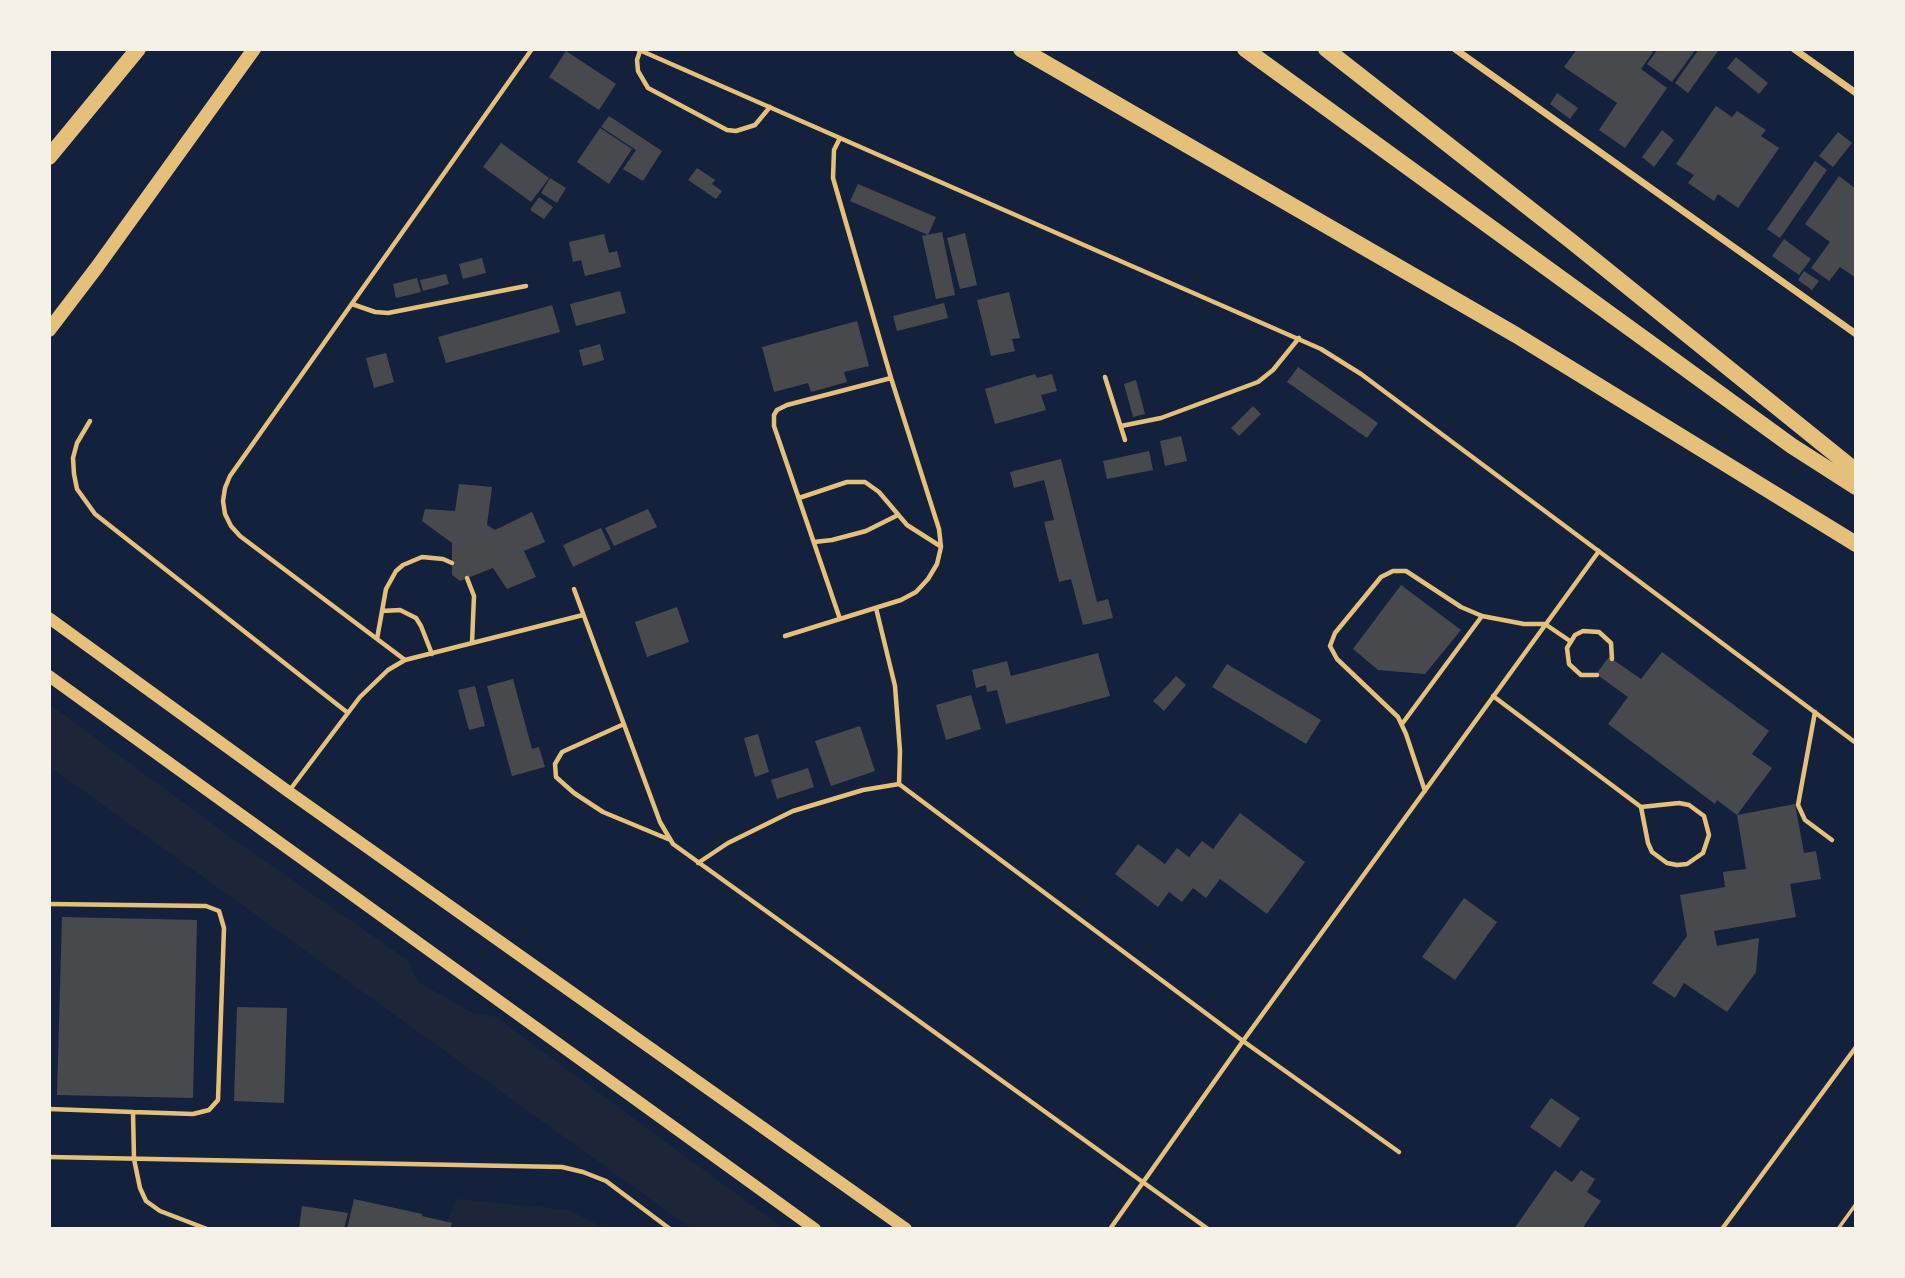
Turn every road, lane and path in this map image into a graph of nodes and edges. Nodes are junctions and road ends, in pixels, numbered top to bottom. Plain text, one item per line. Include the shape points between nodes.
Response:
1 (138, 49) edge
2 (254, 49) edge
3 (532, 49) edge
4 (1021, 49) edge
5 (1245, 49) edge
6 (1326, 49) edge
7 (1455, 49) edge
8 (1794, 49) edge
9 (639, 50) edge
10 (1856, 93) edge
11 (770, 107) junction
12 (840, 138) junction
13 (49, 157) edge
14 (526, 286) dead end
15 (352, 304) junction
16 (49, 330) edge
17 (1856, 334) edge
18 (1299, 338) junction
19 (891, 377) junction
20 (1105, 377) dead end
21 (90, 421) dead end
22 (1121, 426) junction
23 (1125, 440) dead end
24 (1856, 471) edge
25 (1856, 487) edge
26 (799, 498) junction
27 (898, 515) junction
28 (814, 542) junction
29 (1856, 544) edge
30 (941, 547) junction
31 (1599, 551) junction
32 (452, 563) dead end
33 (467, 578) dead end
34 (574, 589) dead end
35 (876, 608) junction
36 (382, 611) junction
37 (583, 615) junction
38 (1482, 616) junction
39 (49, 618) edge
40 (840, 619) junction
41 (1545, 624) junction
42 (785, 636) dead end
43 (377, 639) junction
44 (1570, 641) junction
45 (472, 643) junction
46 (432, 653) junction
47 (1612, 659) dead end
48 (405, 660) junction
49 (1597, 675) dead end
50 (49, 676) edge
51 (1493, 696) junction
52 (1815, 712) junction
53 (348, 713) junction
54 (624, 724) junction
55 (1402, 724) junction
56 (1856, 743) edge
57 (899, 784) junction
58 (1425, 790) junction
59 (289, 792) junction
60 (1641, 807) junction
61 (668, 839) junction
62 (1832, 840) dead end
63 (698, 863) junction
64 (49, 904) edge
65 (1242, 1041) junction
66 (1856, 1046) edge
67 (49, 1109) edge
68 (134, 1112) junction
69 (1399, 1152) dead end
70 (49, 1157) edge
71 (134, 1159) junction
72 (1144, 1184) junction
73 (1856, 1204) edge
74 (207, 1229) edge
75 (670, 1229) edge
76 (815, 1229) edge
77 (906, 1229) edge
78 (1110, 1229) edge
79 (1208, 1229) edge
80 (1722, 1229) edge
81 (1838, 1229) edge

1 - 13 highway
2 - 16 main road
3 - 15 lane
4 - 29 highway via 1516,335
5 - 25 highway via 1791,446
6 - 24 highway
7 - 17 street
8 - 10 street
9 - 11 lane
9 - 11 lane via 638,71 648,88 727,130 746,130
11 - 12 lane
12 - 18 lane
12 - 19 lane via 834,150 833,178
14 - 15 lane via 388,313
15 - 43 lane via 230,476 223,501 225,514 240,536
18 - 22 lane via 1258,382 1161,418
18 - 31 lane via 1362,374
19 - 26 lane via 777,410 774,426
19 - 30 lane
20 - 22 lane
21 - 53 lane via 73,458 77,489 95,514
22 - 23 lane
26 - 27 lane via 856,481 873,486
26 - 28 lane
27 - 28 lane via 866,531
27 - 30 lane via 917,534
28 - 40 lane
30 - 35 lane via 937,564 916,592
31 - 41 lane
31 - 52 lane
32 - 36 lane via 422,557 403,565 390,580
33 - 45 lane via 474,596
34 - 37 lane
35 - 40 lane
35 - 57 lane via 895,686
36 - 43 lane
36 - 46 lane via 400,610 416,618
37 - 45 lane
37 - 54 lane
38 - 41 lane
38 - 55 lane
38 - 55 lane via 1406,571 1393,571 1381,577 1335,633 1332,654 1387,704
39 - 59 main road
40 - 42 lane
41 - 44 lane
41 - 51 lane
43 - 48 lane
44 - 47 lane via 1583,631 1599,632 1611,643
44 - 49 lane via 1566,656 1574,671
45 - 46 lane
46 - 48 lane
48 - 53 lane via 373,682
50 - 76 main road
51 - 58 lane
51 - 60 lane
52 - 56 lane
52 - 62 lane via 1798,805 1805,820
53 - 59 lane
54 - 61 lane
54 - 61 lane via 562,752 555,764 556,777 603,812
55 - 58 lane
57 - 63 lane via 793,811
57 - 65 lane
58 - 65 lane
59 - 77 main road
60 - 60 lane via 1679,803 1697,809 1708,825 1703,853 1687,864 1659,859 1648,843
61 - 63 lane
63 - 72 lane
64 - 68 lane via 206,906 219,911 224,928 218,1100 209,1110 193,1114
65 - 69 lane
65 - 72 lane
66 - 80 lane
67 - 68 lane
68 - 71 lane
70 - 71 lane
71 - 74 lane via 146,1201
71 - 75 lane via 562,1167 606,1181
72 - 78 lane
72 - 79 lane
73 - 81 path

